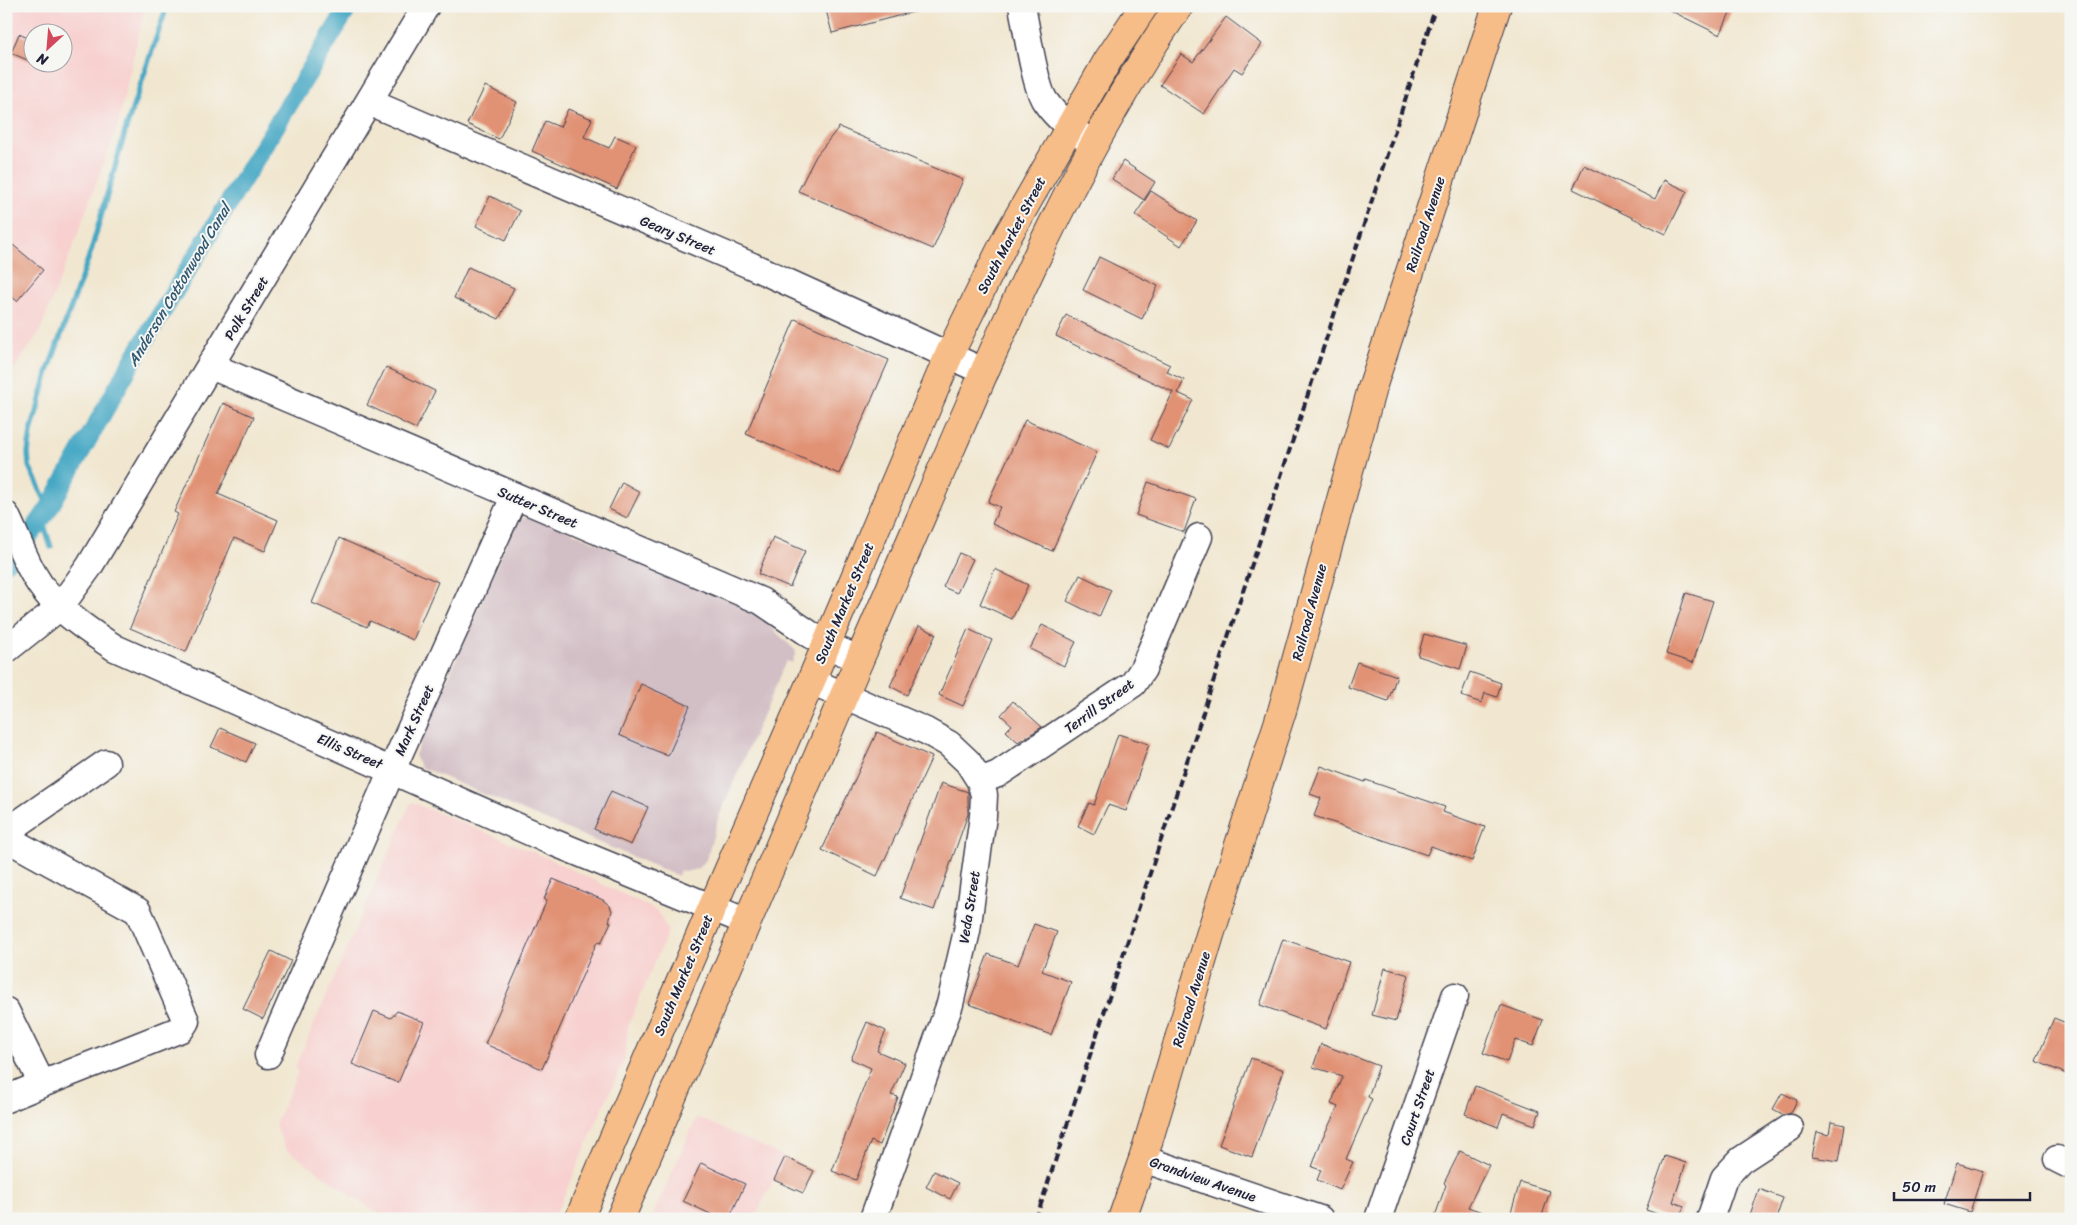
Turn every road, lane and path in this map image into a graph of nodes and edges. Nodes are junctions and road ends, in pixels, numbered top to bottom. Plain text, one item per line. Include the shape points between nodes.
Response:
1 (426, 6) edge
2 (1022, 6) edge
3 (1144, 6) edge
4 (1179, 6) edge
5 (1497, 6) edge
6 (369, 102) junction
7 (1068, 128) junction
8 (1094, 144) junction
9 (949, 355) junction
10 (211, 366) junction
11 (985, 372) junction
12 (514, 497) junction
13 (8, 518) edge
14 (1199, 536) dead end
15 (60, 607) junction
16 (826, 645) junction
17 (6, 650) edge
18 (859, 659) junction
19 (812, 681) junction
20 (844, 697) junction
21 (106, 763) dead end
22 (392, 770) junction
23 (980, 781) junction
24 (6, 832) edge
25 (6, 838) edge
26 (712, 908) junction
27 (747, 922) junction
28 (1455, 996) dead end
29 (6, 1011) edge
30 (268, 1055) dead end
31 (42, 1084) junction
32 (6, 1099) edge
33 (1790, 1128) dead end
34 (1143, 1159) junction
35 (583, 1210) edge
36 (621, 1216) edge
37 (873, 1219) edge
38 (1122, 1219) edge
39 (1320, 1219) edge
40 (1378, 1219) edge
41 (1710, 1219) edge

1 - 6 street, Polk Street
2 - 7 street via 1043,99
3 - 7 main road, South Market Street
4 - 8 main road via 1151,46
5 - 34 main road, Railroad Avenue via 1372,388 1282,711 1210,934
6 - 9 street, Geary Street via 752,266
6 - 10 street, Polk Street
7 - 8 street
7 - 9 main road, South Market Street via 1007,237
8 - 11 main road via 1037,254
9 - 11 street, Geary Street
9 - 16 main road, South Market Street
10 - 12 street, Sutter Street
10 - 15 street, Polk Street via 89,567
11 - 18 main road
12 - 16 street, Sutter Street via 760,602
12 - 22 street, Mark Street
13 - 15 street, Ellis Street via 30,566 48,595
14 - 23 street, Terrill Street via 1143,669 1133,684 998,774
15 - 17 street, Polk Street
15 - 22 street, Ellis Street via 115,648
16 - 18 street, Sutter Street
16 - 19 main road, South Market Street
18 - 20 main road
19 - 20 street, Veda Street
19 - 26 main road, South Market Street
20 - 23 street, Veda Street via 949,744 964,756
20 - 27 main road
21 - 24 street
22 - 26 street, Ellis Street via 550,841
22 - 30 street, Mark Street
23 - 37 street, Veda Street via 984,795 983,816 967,931 950,1004
25 - 31 street via 138,911 186,1021 181,1029
26 - 27 street, Ellis Street
26 - 35 main road, South Market Street
27 - 36 main road
28 - 40 street, Court Street
29 - 31 street
31 - 32 street
33 - 41 street via 1741,1160 1724,1178
34 - 38 main road, Railroad Avenue
34 - 39 street, Grandview Avenue
35 - 36 main road

